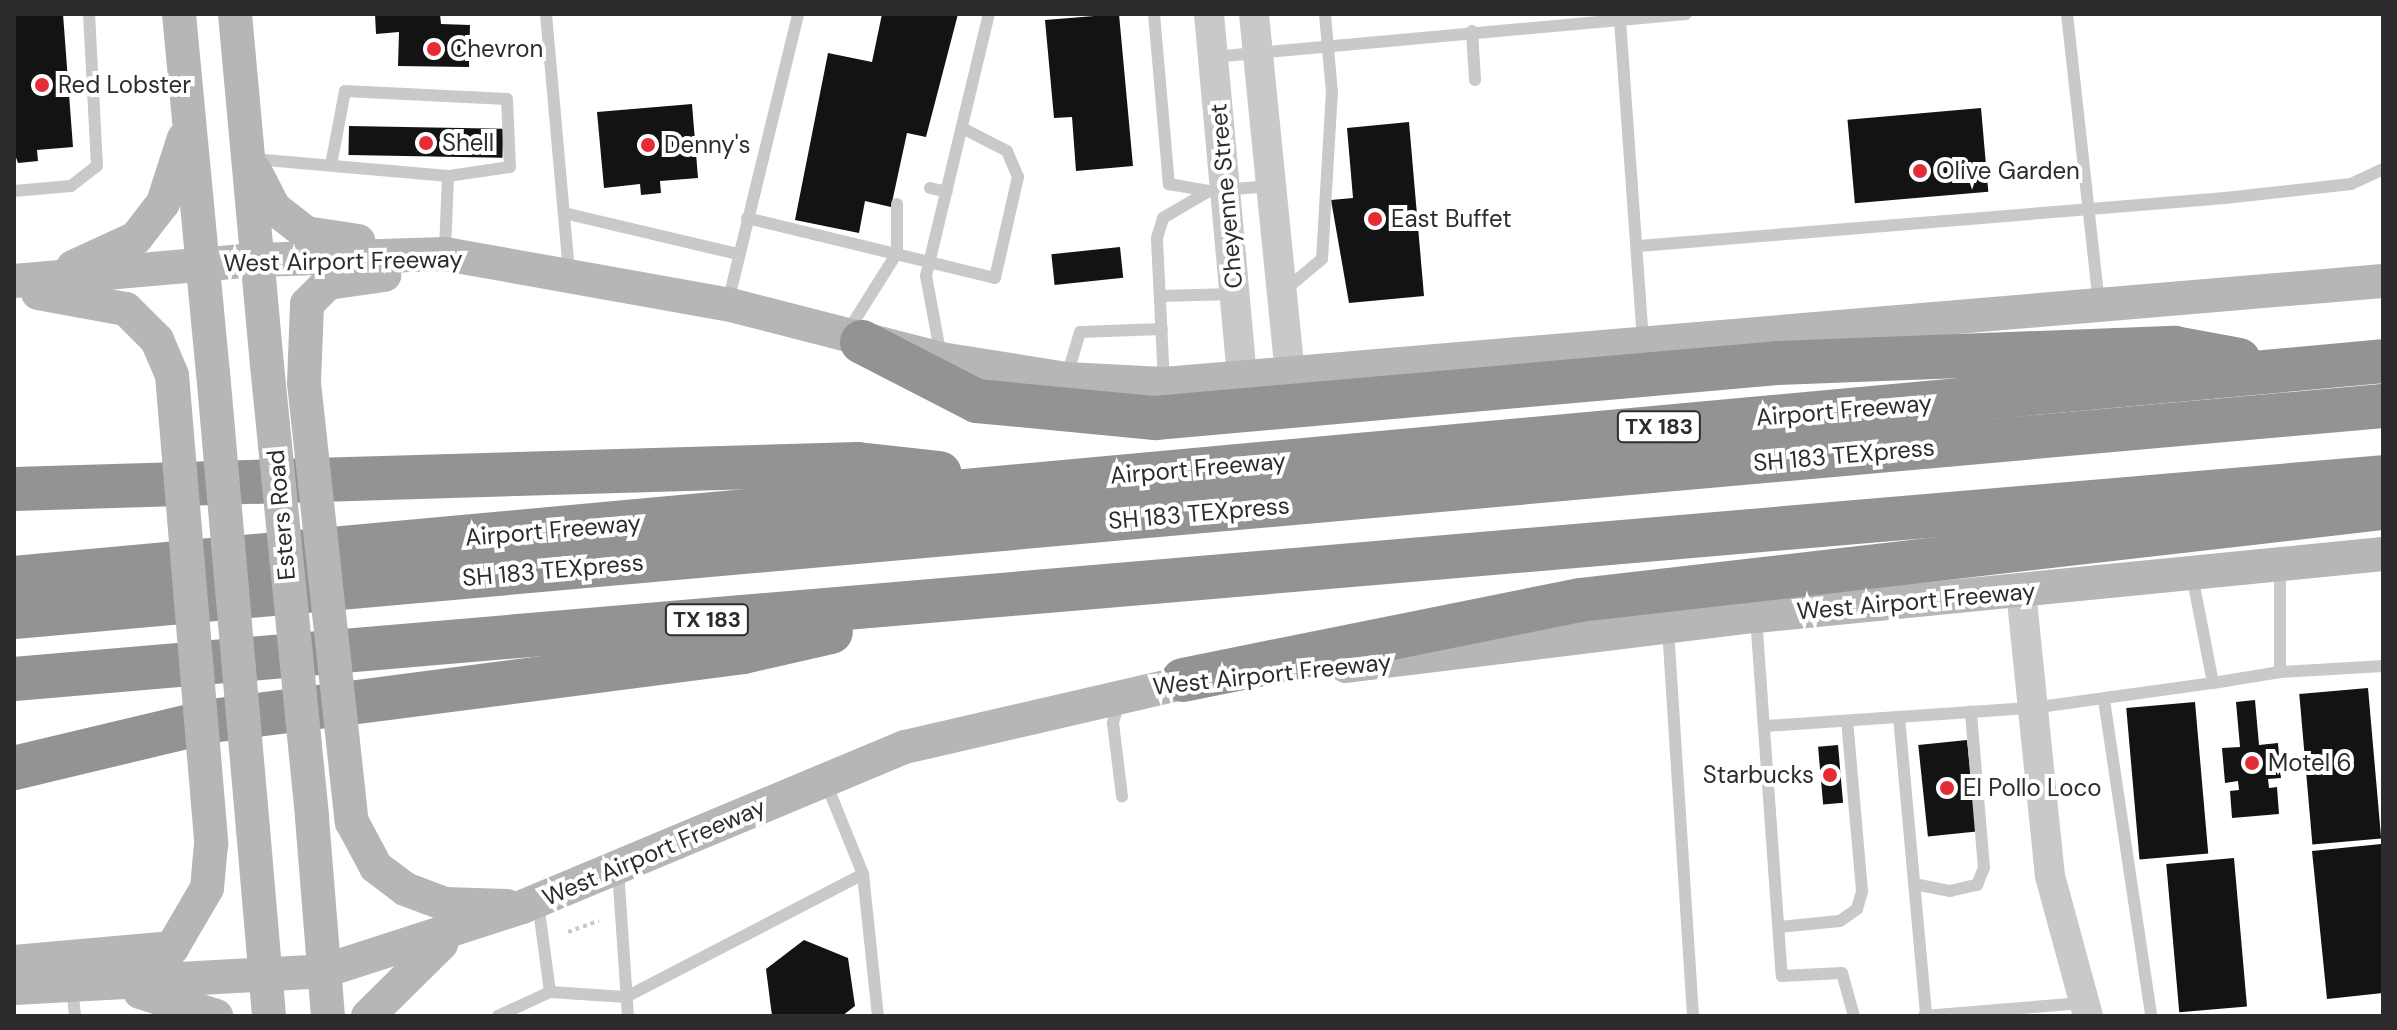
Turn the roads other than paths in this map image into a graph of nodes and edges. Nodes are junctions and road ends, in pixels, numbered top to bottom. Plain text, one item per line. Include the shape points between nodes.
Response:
1 (89, 14) edge
2 (179, 14) edge
3 (235, 14) edge
4 (546, 14) edge
5 (798, 14) edge
6 (989, 14) edge
7 (1154, 14) edge
8 (1209, 14) edge
9 (1254, 14) edge
10 (1325, 14) edge
11 (1489, 14) edge
12 (1686, 14) edge
13 (2067, 14) edge
14 (1620, 20) junction
15 (1491, 30) junction
16 (1472, 31) junction
17 (1328, 44) junction
18 (1258, 51) junction
19 (1213, 57) junction
20 (1475, 80) dead end
21 (187, 90) junction
22 (962, 128) junction
23 (250, 159) junction
24 (331, 165) junction
25 (2383, 169) edge
26 (448, 176) junction
27 (1275, 186) junction
28 (930, 188) dead end
29 (14, 191) edge
30 (1218, 191) junction
31 (947, 192) junction
32 (897, 204) dead end
33 (2089, 207) junction
34 (564, 213) junction
35 (747, 218) junction
36 (1639, 246) junction
37 (897, 253) junction
38 (445, 254) junction
39 (738, 254) junction
40 (255, 260) junction
41 (930, 262) junction
42 (203, 264) junction
43 (569, 274) junction
44 (2383, 281) edge
45 (24, 283) edge
46 (1285, 290) junction
47 (1235, 294) junction
48 (1160, 296) junction
49 (727, 304) junction
50 (2099, 306) junction
51 (1162, 329) junction
52 (853, 339) junction
53 (1644, 346) junction
54 (941, 359) junction
55 (2383, 361) edge
56 (2288, 370) junction
57 (1290, 375) junction
58 (1242, 378) junction
59 (1066, 379) junction
60 (1164, 384) junction
61 (2383, 406) edge
62 (2383, 429) edge
63 (2383, 452) edge
64 (2383, 477) edge
65 (1030, 482) junction
66 (14, 489) edge
67 (2170, 492) junction
68 (2383, 508) edge
69 (2383, 554) edge
70 (2280, 567) junction
71 (2192, 575) junction
72 (14, 578) edge
73 (2021, 591) junction
74 (995, 596) junction
75 (1756, 616) junction
76 (14, 617) edge
77 (1667, 626) junction
78 (14, 639) edge
79 (2383, 666) edge
80 (2280, 672) junction
81 (14, 679) edge
82 (1183, 680) junction
83 (2213, 683) junction
84 (1122, 692) junction
85 (2104, 700) junction
86 (2032, 708) junction
87 (1971, 712) junction
88 (1899, 717) junction
89 (1847, 721) junction
90 (1766, 726) junction
91 (14, 768) edge
92 (825, 781) junction
93 (1122, 796) dead end
94 (618, 867) junction
95 (863, 874) junction
96 (1914, 884) junction
97 (530, 903) junction
98 (1779, 927) junction
99 (455, 932) junction
100 (14, 962) edge
101 (324, 971) junction
102 (265, 975) junction
103 (14, 988) edge
104 (550, 992) junction
105 (83, 995) edge
106 (626, 997) junction
107 (2085, 1009) edge
108 (216, 1016) edge
109 (269, 1016) edge
110 (328, 1016) edge
111 (368, 1016) edge
112 (498, 1016) edge
113 (628, 1016) edge
114 (878, 1016) edge
115 (1693, 1016) edge
116 (1854, 1016) edge
117 (1925, 1016) edge
118 (2151, 1016) edge

1 - 29 lane via 97,166 71,186
2 - 21 main road
3 - 23 main road, Esters Road
4 - 34 lane
5 - 35 lane
6 - 22 lane
7 - 30 lane via 1169,184
8 - 19 street, Cheyenne Street
9 - 18 street, Cheyenne Street
10 - 17 lane
11 - 15 lane
12 - 14 lane
13 - 33 lane
14 - 15 lane
14 - 36 lane
15 - 16 lane
16 - 17 lane
16 - 20 lane
17 - 18 lane
17 - 46 lane via 1322,259
18 - 19 lane
18 - 27 street, Cheyenne Street
19 - 30 street, Cheyenne Street
21 - 42 main road
21 - 45 main road via 182,158 163,203 136,238
22 - 31 lane
22 - 41 lane via 1007,151 1018,177 995,278
23 - 24 lane
23 - 38 main road via 274,208 306,233 411,243
23 - 40 main road, Esters Road
24 - 26 lane
24 - 26 lane via 345,91 507,99 510,167
25 - 33 lane via 2351,184
26 - 38 lane
27 - 30 lane
27 - 46 street, Cheyenne Street
28 - 31 lane
30 - 47 street, Cheyenne Street
30 - 48 lane via 1163,218
31 - 41 lane
32 - 37 lane
33 - 36 lane
33 - 50 lane
34 - 39 lane
34 - 43 lane
35 - 37 lane
35 - 39 lane
36 - 53 lane
37 - 41 lane
37 - 52 lane
38 - 40 main road, West Airport Freeway
38 - 43 main road, West Airport Freeway
38 - 97 main road, bridge via 388,274 328,283 307,304 304,383 352,822 376,867 405,889 445,904
39 - 49 lane
40 - 42 main road, West Airport Freeway
40 - 101 main road, Esters Road, bridge
41 - 54 lane via 926,276
42 - 45 main road, West Airport Freeway
42 - 102 main road, bridge
43 - 49 main road, West Airport Freeway
44 - 50 main road, West Airport Freeway
45 - 100 main road, bridge via 126,309 157,340 172,375 211,844 207,888 172,948
46 - 57 street, Cheyenne Street
47 - 48 lane
47 - 58 street, Cheyenne Street
48 - 51 lane
49 - 52 main road, West Airport Freeway
50 - 53 main road, West Airport Freeway
51 - 59 lane via 1080,332
51 - 60 lane
52 - 54 main road, West Airport Freeway
52 - 56 highway via 977,401 1155,418 1823,361 2175,348
53 - 57 main road, West Airport Freeway
54 - 59 main road, West Airport Freeway
55 - 56 highway, Airport Freeway / TX 183
56 - 65 highway, Airport Freeway / TX 183
57 - 58 main road, West Airport Freeway
58 - 60 main road, West Airport Freeway
59 - 60 main road, West Airport Freeway
61 - 76 highway, SH 183 TEXpress
62 - 78 highway, SH 183 TEXpress
63 - 67 highway
64 - 67 highway, TX 183
65 - 66 highway via 858,464
65 - 72 highway, Airport Freeway / TX 183
67 - 74 highway, TX 183
68 - 82 highway via 1580,600
69 - 70 main road, West Airport Freeway
70 - 71 main road, West Airport Freeway
70 - 80 lane
71 - 73 main road, West Airport Freeway
71 - 83 lane
73 - 75 main road, West Airport Freeway
73 - 86 street
74 - 81 highway, TX 183
74 - 91 highway via 743,652 211,721
75 - 77 main road, West Airport Freeway
75 - 90 lane
77 - 82 main road, West Airport Freeway
77 - 115 lane
79 - 80 lane
80 - 83 lane
82 - 84 main road, West Airport Freeway
83 - 85 lane
84 - 92 main road, West Airport Freeway via 905,747
84 - 93 lane via 1113,723
85 - 86 lane
85 - 118 lane
86 - 87 lane
86 - 107 street via 2055,909
87 - 88 lane
87 - 96 lane via 1984,868 1977,885 1950,891
88 - 89 lane
88 - 96 lane
89 - 90 lane
89 - 98 lane via 1862,891 1857,909 1840,921
90 - 98 lane
92 - 94 main road, West Airport Freeway
92 - 95 lane
94 - 97 main road, West Airport Freeway
94 - 106 lane
95 - 106 lane
95 - 114 lane
96 - 117 lane
97 - 99 main road, West Airport Freeway
97 - 104 lane
98 - 116 lane via 1782,976 1842,973
99 - 101 main road, West Airport Freeway
99 - 111 main road via 402,974
101 - 102 main road, West Airport Freeway
101 - 110 main road, Esters Road
102 - 105 main road, West Airport Freeway
102 - 109 main road
103 - 105 main road, West Airport Freeway
104 - 106 lane
104 - 112 lane
105 - 108 main road
106 - 113 lane
107 - 117 lane

